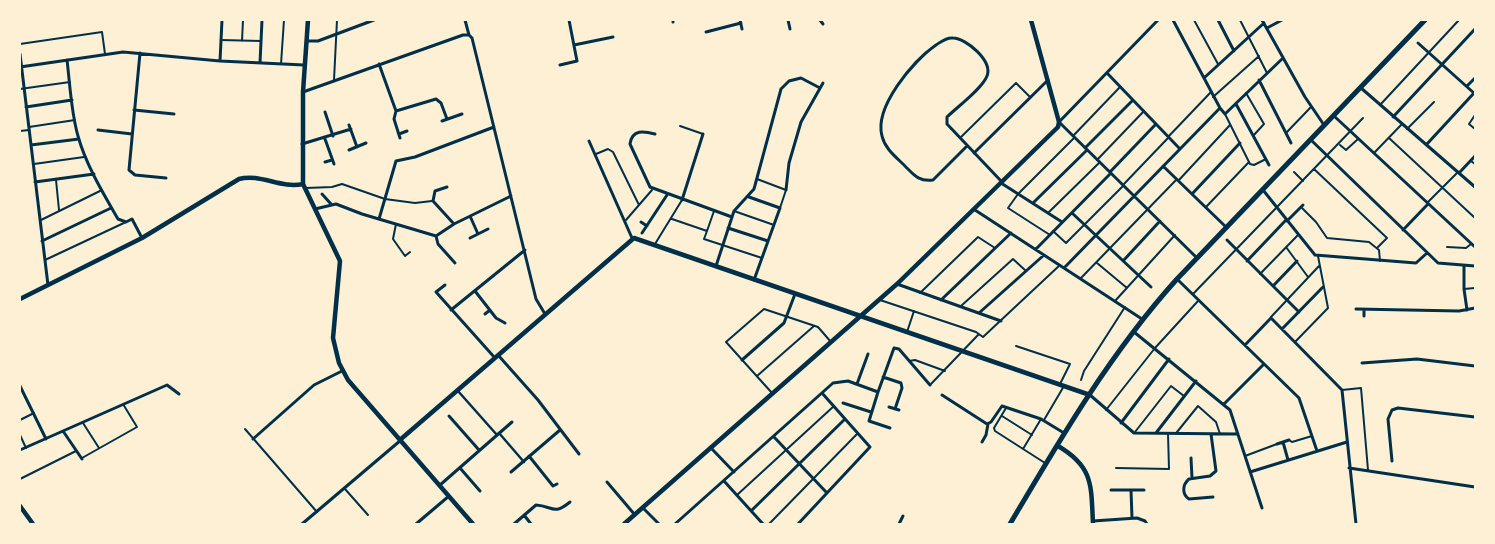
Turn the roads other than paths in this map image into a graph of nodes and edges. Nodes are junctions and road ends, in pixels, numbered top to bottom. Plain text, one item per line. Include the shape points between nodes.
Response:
1 (222, 20) edge
2 (243, 20) edge
3 (262, 20) edge
4 (284, 20) edge
5 (308, 20) edge
6 (337, 20) edge
7 (374, 20) edge
8 (465, 20) edge
9 (569, 20) edge
10 (795, 20) edge
11 (1031, 20) edge
12 (1158, 20) edge
13 (1173, 20) edge
14 (1194, 20) edge
15 (1218, 20) edge
16 (1240, 20) edge
17 (1282, 20) edge
18 (1425, 20) edge
19 (1458, 20) edge
20 (788, 21) edge
21 (741, 22) edge
22 (1263, 22) edge
23 (1267, 28) junction
24 (742, 29) dead end
25 (790, 29) dead end
26 (1475, 29) edge
27 (706, 32) dead end
28 (336, 34) junction
29 (469, 35) junction
30 (613, 37) dead end
31 (1249, 37) junction
32 (221, 40) junction
33 (242, 41) junction
34 (261, 41) junction
35 (307, 41) junction
36 (1418, 43) dead end
37 (20, 44) edge
38 (574, 45) junction
39 (1234, 51) junction
40 (1428, 52) junction
41 (140, 53) junction
42 (20, 54) edge
43 (105, 54) junction
44 (1259, 56) junction
45 (1283, 58) junction
46 (67, 60) junction
47 (220, 61) junction
48 (260, 63) junction
49 (282, 64) junction
50 (379, 64) junction
51 (1443, 64) junction
52 (304, 65) junction
53 (560, 65) dead end
54 (1219, 65) junction
55 (21, 66) edge
56 (1107, 73) junction
57 (1267, 73) junction
58 (1204, 78) junction
59 (1475, 78) edge
60 (334, 80) junction
61 (1048, 80) junction
62 (1259, 80) junction
63 (70, 82) junction
64 (823, 83) dead end
65 (1120, 86) junction
66 (1467, 86) junction
67 (820, 88) junction
68 (1361, 88) junction
69 (22, 89) edge
70 (303, 92) junction
71 (1211, 92) junction
72 (1246, 93) junction
73 (1474, 93) edge
74 (1030, 97) junction
75 (1214, 97) junction
76 (72, 100) junction
77 (1132, 100) junction
78 (1434, 102) dead end
79 (1236, 104) junction
80 (1380, 105) junction
81 (1311, 107) junction
82 (26, 108) junction
83 (1220, 108) junction
84 (20, 110) edge
85 (134, 110) junction
86 (396, 110) junction
87 (325, 112) dead end
88 (1144, 112) junction
89 (174, 114) dead end
90 (462, 114) dead end
91 (1225, 114) junction
92 (1475, 115) edge
93 (1334, 116) junction
94 (1394, 117) junction
95 (1363, 118) dead end
96 (447, 119) junction
97 (75, 120) junction
98 (442, 121) dead end
99 (1059, 122) junction
100 (1156, 124) junction
101 (1402, 124) junction
102 (349, 125) dead end
103 (1230, 125) junction
104 (494, 126) junction
105 (680, 126) dead end
106 (1325, 126) junction
107 (29, 128) junction
108 (351, 129) junction
109 (1407, 129) junction
110 (1475, 129) edge
111 (98, 130) dead end
112 (407, 131) dead end
113 (20, 132) edge
114 (1351, 132) junction
115 (1286, 133) junction
116 (132, 134) junction
117 (399, 134) junction
118 (655, 134) dead end
119 (703, 134) joint
120 (333, 136) junction
121 (1253, 136) junction
122 (1074, 137) junction
123 (1168, 137) junction
124 (400, 138) dead end
125 (960, 138) junction
126 (1358, 138) junction
127 (1389, 138) junction
128 (79, 139) junction
129 (325, 139) junction
130 (1311, 140) junction
131 (589, 141) dead end
132 (366, 143) dead end
133 (1291, 143) dead end
134 (302, 144) junction
135 (1240, 144) junction
136 (1339, 144) junction
137 (1427, 144) junction
138 (31, 145) junction
139 (968, 146) junction
140 (357, 147) junction
141 (1086, 149) junction
142 (1180, 149) junction
143 (348, 150) dead end
144 (974, 153) junction
145 (1374, 153) junction
146 (595, 155) junction
147 (1327, 156) junction
148 (1475, 156) edge
149 (86, 157) junction
150 (1266, 159) junction
151 (332, 160) junction
152 (1099, 161) junction
153 (1471, 161) junction
154 (325, 162) dead end
155 (1249, 162) junction
156 (33, 164) junction
157 (334, 164) dead end
158 (1475, 164) edge
159 (1269, 165) dead end
160 (1163, 166) junction
161 (1314, 169) junction
162 (1294, 172) dead end
163 (1459, 172) junction
164 (1111, 173) junction
165 (94, 174) junction
166 (166, 178) dead end
167 (56, 179) junction
168 (758, 179) junction
169 (1178, 180) junction
170 (1303, 181) junction
171 (35, 182) junction
172 (1002, 182) junction
173 (1123, 185) junction
174 (304, 186) junction
175 (447, 187) dead end
176 (1475, 187) edge
177 (1442, 188) junction
178 (102, 190) junction
179 (652, 190) junction
180 (786, 190) junction
181 (1263, 190) junction
182 (322, 194) dead end
183 (1018, 194) junction
184 (1192, 194) junction
185 (667, 195) junction
186 (511, 196) junction
187 (1134, 196) junction
188 (749, 197) junction
189 (385, 199) junction
190 (682, 200) junction
191 (434, 201) junction
192 (1033, 203) junction
193 (331, 204) junction
194 (1428, 204) junction
195 (639, 205) junction
196 (1302, 206) joint
197 (1206, 207) junction
198 (111, 208) junction
199 (780, 208) junction
200 (1277, 208) junction
201 (315, 209) junction
202 (1148, 209) junction
203 (59, 210) junction
204 (714, 210) junction
205 (974, 210) junction
206 (734, 211) junction
207 (1048, 213) junction
208 (1072, 213) junction
209 (470, 216) junction
210 (732, 217) junction
211 (1475, 218) edge
212 (379, 219) junction
213 (672, 219) junction
214 (40, 220) junction
215 (626, 220) junction
216 (1160, 221) junction
217 (1287, 221) junction
218 (126, 222) junction
219 (641, 222) dead end
220 (1062, 222) junction
221 (396, 224) junction
222 (454, 224) junction
223 (774, 225) junction
224 (1085, 225) junction
225 (647, 226) junction
226 (728, 228) junction
227 (1227, 228) junction
228 (488, 229) dead end
229 (1404, 230) junction
230 (1053, 231) junction
231 (707, 232) junction
232 (642, 233) dead end
233 (1011, 233) junction
234 (478, 234) junction
235 (1050, 235) junction
236 (1096, 235) junction
237 (1175, 235) junction
238 (1298, 235) junction
239 (436, 236) junction
240 (142, 238) junction
241 (470, 238) dead end
242 (632, 238) junction
243 (1227, 240) dead end
244 (42, 241) junction
245 (768, 241) junction
246 (1472, 244) junction
247 (655, 245) junction
248 (722, 245) junction
249 (1286, 247) junction
250 (1447, 247) dead end
251 (1475, 247) edge
252 (995, 248) junction
253 (1378, 248) junction
254 (1036, 249) junction
255 (1110, 249) junction
256 (525, 250) junction
257 (1237, 250) junction
258 (410, 252) dead end
259 (1426, 253) junction
260 (1044, 255) junction
261 (1318, 256) junction
262 (762, 258) junction
263 (1198, 258) junction
264 (45, 260) junction
265 (1123, 261) junction
266 (1247, 261) junction
267 (1297, 261) junction
268 (1380, 261) junction
269 (1097, 263) junction
270 (456, 264) dead end
271 (1060, 265) junction
272 (716, 266) junction
273 (1319, 266) junction
274 (1464, 266) junction
275 (1475, 266) edge
276 (1064, 268) junction
277 (1026, 271) junction
278 (1260, 274) junction
279 (1138, 275) junction
280 (1308, 277) junction
281 (1081, 279) junction
282 (1177, 279) junction
283 (754, 280) junction
284 (897, 284) junction
285 (48, 285) junction
286 (446, 285) dead end
287 (1273, 286) junction
288 (1151, 287) dead end
289 (1323, 287) junction
290 (1127, 288) junction
291 (1475, 288) edge
292 (1464, 289) junction
293 (475, 291) junction
294 (920, 292) junction
295 (795, 294) junction
296 (1193, 294) junction
297 (20, 298) edge
298 (879, 299) junction
299 (941, 300) junction
300 (1199, 300) junction
301 (1286, 300) junction
302 (1115, 301) junction
303 (960, 307) junction
304 (1125, 308) junction
305 (1475, 308) edge
306 (1356, 309) dead end
307 (1364, 309) junction
308 (451, 310) junction
309 (490, 310) junction
310 (1467, 310) junction
311 (914, 311) junction
312 (1298, 312) junction
313 (979, 313) junction
314 (485, 314) dead end
315 (545, 314) junction
316 (860, 316) junction
317 (1364, 316) dead end
318 (787, 317) junction
319 (1271, 318) junction
320 (1142, 319) junction
321 (1000, 321) junction
322 (506, 323) dead end
323 (814, 326) junction
324 (1282, 329) junction
325 (1133, 331) junction
326 (907, 332) junction
327 (979, 334) junction
328 (831, 342) junction
329 (1295, 342) junction
330 (1244, 345) junction
331 (1016, 346) dead end
332 (1155, 348) junction
333 (962, 352) junction
334 (868, 354) dead end
335 (496, 356) junction
336 (1169, 359) junction
337 (742, 360) junction
338 (859, 360) dead end
339 (909, 361) junction
340 (866, 362) junction
341 (1362, 363) dead end
342 (1264, 364) junction
343 (1475, 366) edge
344 (342, 371) junction
345 (945, 371) junction
346 (757, 376) junction
347 (883, 377) junction
348 (1081, 380) dead end
349 (1196, 381) junction
350 (858, 384) junction
351 (20, 386) edge
352 (930, 386) joint
353 (1062, 386) junction
354 (1342, 390) junction
355 (457, 391) junction
356 (878, 392) junction
357 (772, 393) junction
358 (822, 393) junction
359 (179, 394) dead end
360 (942, 395) dead end
361 (1090, 395) junction
362 (1184, 396) junction
363 (953, 402) junction
364 (843, 403) dead end
365 (123, 404) junction
366 (1224, 404) junction
367 (848, 405) junction
368 (834, 406) junction
369 (889, 407) dead end
370 (1007, 407) junction
371 (950, 408) dead end
372 (847, 410) dead end
373 (1106, 410) junction
374 (871, 412) junction
375 (34, 413) junction
376 (449, 416) dead end
377 (1001, 416) junction
378 (1475, 417) edge
379 (845, 419) junction
380 (20, 420) edge
381 (1042, 420) junction
382 (82, 422) junction
383 (512, 422) dead end
384 (1121, 423) junction
385 (988, 424) junction
386 (890, 428) dead end
387 (245, 429) dead end
388 (560, 430) junction
389 (63, 431) junction
390 (858, 433) junction
391 (1134, 433) junction
392 (20, 434) edge
393 (498, 434) junction
394 (1066, 434) junction
395 (1156, 434) junction
396 (1168, 434) junction
397 (1176, 434) junction
398 (1211, 434) junction
399 (1220, 434) junction
400 (1238, 434) junction
401 (1032, 435) junction
402 (1312, 436) junction
403 (774, 437) junction
404 (46, 439) junction
405 (253, 439) junction
406 (401, 440) junction
407 (1289, 440) joint
408 (982, 442) dead end
409 (1283, 442) junction
410 (1347, 442) junction
411 (1277, 444) joint
412 (1058, 446) junction
413 (26, 448) junction
414 (99, 448) junction
415 (711, 448) junction
416 (1023, 449) junction
417 (20, 450) edge
418 (479, 450) junction
419 (786, 450) junction
420 (76, 451) junction
421 (1317, 451) junction
422 (579, 454) dead end
423 (530, 456) junction
424 (1245, 456) junction
425 (1190, 458) dead end
426 (82, 459) joint
427 (1288, 460) junction
428 (1392, 461) dead end
429 (524, 462) junction
430 (1126, 463) dead end
431 (799, 464) junction
432 (1047, 464) junction
433 (460, 468) junction
434 (1116, 468) dead end
435 (1126, 468) junction
436 (1349, 468) junction
437 (1368, 470) junction
438 (511, 472) dead end
439 (734, 472) junction
440 (1250, 472) junction
441 (1192, 478) junction
442 (20, 479) edge
443 (813, 479) junction
444 (724, 481) junction
445 (607, 482) dead end
446 (557, 484) dead end
447 (440, 485) junction
448 (1475, 486) edge
449 (344, 487) junction
450 (480, 490) dead end
451 (1111, 490) dead end
452 (1131, 490) junction
453 (1144, 490) dead end
454 (827, 494) junction
455 (737, 495) junction
456 (449, 496) junction
457 (1213, 497) dead end
458 (570, 502) dead end
459 (20, 506) edge
460 (643, 508) junction
461 (1262, 508) dead end
462 (751, 511) junction
463 (317, 512) junction
464 (368, 515) dead end
465 (524, 515) junction
466 (635, 515) junction
467 (903, 516) dead end
468 (1132, 518) junction
469 (1093, 522) edge
470 (33, 524) edge
471 (302, 524) edge
472 (416, 524) edge
473 (473, 524) edge
474 (514, 524) edge
475 (531, 524) edge
476 (624, 524) edge
477 (659, 524) edge
478 (676, 524) edge
479 (763, 524) edge
480 (769, 524) edge
481 (798, 524) edge
482 (898, 524) edge
483 (1010, 524) edge
484 (1147, 524) edge
485 (1356, 524) edge

1 - 32 street
2 - 33 lane
3 - 34 street
4 - 49 lane
5 - 35 street
6 - 28 lane
7 - 28 street
8 - 29 street
9 - 38 street
10 - 20 street
11 - 61 street
12 - 56 street
13 - 58 street
14 - 54 lane
15 - 39 street
16 - 31 lane
17 - 23 street
18 - 68 main road
19 - 40 lane
20 - 25 street
21 - 24 street
21 - 27 street via 714,27
22 - 23 street
22 - 31 street
23 - 45 street
26 - 51 street
28 - 35 street via 318,41
28 - 60 lane
29 - 50 street
29 - 104 street
30 - 38 street
31 - 39 street
31 - 44 lane
32 - 33 lane
32 - 47 street
33 - 34 lane
34 - 48 street
35 - 52 street
36 - 40 street
37 - 43 lane via 102,32
38 - 53 street via 577,61
39 - 54 street
40 - 51 street
40 - 80 lane
41 - 43 street
41 - 47 street
41 - 85 street
42 - 55 street
43 - 46 street
44 - 57 lane
44 - 75 lane
45 - 57 street
45 - 81 street
46 - 55 street
46 - 63 street
47 - 48 street
48 - 49 street
49 - 52 street
50 - 60 street
50 - 86 street
51 - 66 street
51 - 94 street
52 - 70 street
54 - 58 street
55 - 69 street
56 - 65 street
56 - 99 street
57 - 62 street
58 - 71 street
59 - 66 street
60 - 70 street
61 - 74 street
61 - 99 street
62 - 72 street
62 - 115 street
63 - 69 lane
63 - 76 street
64 - 67 street
65 - 77 street
65 - 122 lane
66 - 73 street
67 - 168 street via 801,78 789,81 781,89
67 - 180 street via 801,122 790,159
68 - 80 street
68 - 93 main road
69 - 82 street
70 - 134 street
71 - 75 street
71 - 123 lane
72 - 79 street
72 - 121 lane via 1264,124
73 - 137 street
74 - 125 lane via 1016,83
74 - 144 street
75 - 83 street
76 - 82 street
76 - 97 street
77 - 88 street
77 - 141 street
78 - 109 lane
79 - 91 street
79 - 121 street
80 - 94 street
81 - 106 street
81 - 115 lane
82 - 84 street
82 - 107 street
83 - 91 street
83 - 142 street
85 - 89 street
85 - 116 street
86 - 96 street via 436,98
86 - 117 street via 394,119
87 - 120 street
88 - 100 street
88 - 152 lane
90 - 96 street
91 - 103 lane
92 - 110 lane via 1469,124
93 - 106 main road
93 - 114 street
94 - 101 street
95 - 114 lane
96 - 98 street
97 - 107 lane
97 - 128 street
99 - 122 street
99 - 172 street via 1058,127
100 - 123 street
100 - 164 street
101 - 109 street
101 - 127 lane
102 - 108 street
103 - 135 lane
103 - 169 lane
104 - 186 street
104 - 189 street via 415,157 396,161
105 - 119 lane
106 - 130 main road
107 - 113 lane
107 - 138 street
108 - 120 street
108 - 140 street
109 - 137 street
111 - 116 street
112 - 117 street
114 - 126 street
114 - 136 lane
115 - 133 street
116 - 166 street via 131,173
117 - 124 street
118 - 179 street via 637,132 630,144
119 - 190 street
120 - 129 street
121 - 150 street
122 - 141 street
122 - 183 lane
123 - 142 street
123 - 173 lane
125 - 139 street
125 - 139 street via 948,126 947,117 985,80 988,68 964,41 949,38 928,51 903,79 887,104 881,132 886,147 918,179 926,181 933,180
126 - 136 lane via 1346,150
126 - 145 street
127 - 145 lane
127 - 177 lane
128 - 138 street
128 - 149 street
129 - 134 street
129 - 151 street
130 - 147 street
130 - 181 main road
131 - 146 street
132 - 140 street
134 - 174 street
135 - 155 lane
135 - 184 street
136 - 147 lane
137 - 163 street
138 - 156 street
139 - 144 street
140 - 143 street
141 - 152 street
141 - 192 street
142 - 160 street
144 - 172 street
145 - 194 street
146 - 195 lane via 608,149 613,152
146 - 215 street
147 - 161 lane
147 - 229 street
148 - 153 street
149 - 156 lane
149 - 165 street
150 - 155 lane via 1254,165
150 - 159 street
151 - 154 street
151 - 157 street
152 - 164 street
152 - 207 lane
153 - 158 lane
153 - 163 street
155 - 197 lane
156 - 171 street
160 - 169 street
160 - 187 street
161 - 170 lane
161 - 253 lane via 1387,238
162 - 170 lane
163 - 176 street
163 - 177 lane
164 - 173 street
164 - 208 street
165 - 167 street
165 - 178 street
167 - 171 street
167 - 203 lane
168 - 180 lane
168 - 188 street
169 - 184 street
169 - 202 lane
170 - 200 lane
171 - 214 street
172 - 183 street
172 - 205 street
173 - 187 street
173 - 224 lane
174 - 189 lane via 342,184
174 - 201 street
174 - 240 street via 239,179
175 - 191 street via 435,191
177 - 194 lane
177 - 211 lane
178 - 198 street
178 - 203 lane
179 - 185 street
179 - 195 lane
180 - 199 lane
181 - 200 street
181 - 227 main road
182 - 193 street
183 - 192 street
183 - 235 lane via 1008,208
184 - 197 street
185 - 190 street
185 - 225 street
186 - 209 street
186 - 256 street
187 - 202 street
187 - 236 street
188 - 199 street
188 - 206 street
189 - 191 lane via 415,203
189 - 212 street
190 - 204 street
190 - 213 lane
191 - 222 street
192 - 207 street
193 - 201 street
193 - 212 street
194 - 229 street
194 - 246 street
195 - 215 lane
196 - 217 street
196 - 253 lane via 1327,238 1369,242
197 - 227 street
198 - 218 street via 118,219
198 - 244 street
199 - 223 street
200 - 217 street
200 - 257 lane
201 - 344 street via 340,261 333,338
202 - 216 street
202 - 255 lane
203 - 214 lane
204 - 210 street
204 - 231 lane
205 - 233 street
205 - 284 street
206 - 210 street
206 - 223 lane
207 - 220 street
208 - 220 street
208 - 224 street
209 - 222 street
209 - 234 street
210 - 226 street
212 - 221 street
213 - 231 lane
213 - 247 lane
214 - 244 street
215 - 242 street
216 - 237 street
216 - 265 street
217 - 238 street
217 - 266 street
218 - 240 street via 132,219
218 - 264 lane
219 - 225 street
220 - 230 street
221 - 239 street
221 - 258 lane via 393,239 405,256
222 - 239 street
223 - 245 street
224 - 230 lane via 1066,244
224 - 236 street
225 - 232 street
226 - 245 street
226 - 248 street
227 - 263 main road
228 - 234 street
229 - 259 street
230 - 235 street
231 - 248 lane via 704,239
233 - 252 street
233 - 254 street
234 - 241 street
235 - 254 street
236 - 255 street
236 - 276 street
237 - 263 street
237 - 279 lane
238 - 249 lane
238 - 261 street
239 - 270 street via 438,244
240 - 285 street
242 - 247 street
242 - 315 street
243 - 257 street
244 - 264 street
245 - 262 street
246 - 250 lane via 1467,248
246 - 251 street
247 - 272 street
248 - 262 lane
248 - 272 street
249 - 267 lane
249 - 278 lane
252 - 294 lane via 978,237
252 - 299 street
253 - 268 lane
254 - 260 street
255 - 265 street
255 - 269 lane
256 - 293 street
256 - 315 street via 536,299
257 - 266 street
257 - 296 lane
259 - 268 street via 1416,263
259 - 274 street via 1438,263
260 - 271 street
260 - 277 street
261 - 268 street
261 - 273 lane
262 - 283 street
263 - 282 main road
264 - 285 street
265 - 279 street
266 - 278 street
267 - 280 lane
267 - 287 street
269 - 281 lane
269 - 290 lane
271 - 276 street
271 - 321 lane
272 - 283 street
273 - 280 lane
273 - 289 lane
274 - 275 street
274 - 292 street
276 - 281 street
277 - 303 lane via 1013,259
277 - 313 street
278 - 287 street
279 - 288 street
279 - 290 lane
280 - 301 lane
281 - 302 street
282 - 296 street
282 - 320 main road
283 - 295 street
284 - 294 street
284 - 298 street
285 - 297 street
286 - 308 street via 436,292
287 - 301 street
289 - 312 street
289 - 329 lane via 1328,308
290 - 302 lane
291 - 292 lane
292 - 310 street
293 - 308 street
293 - 309 street
294 - 299 street
295 - 316 street
295 - 318 street
296 - 300 street
298 - 311 lane
298 - 316 street
299 - 303 street
300 - 330 street
300 - 332 lane
301 - 312 street
301 - 319 lane
302 - 304 street
303 - 313 street
304 - 320 street
304 - 348 lane
305 - 310 street
306 - 307 street
307 - 310 street
307 - 317 street
308 - 335 street
309 - 314 street
309 - 322 street
311 - 326 lane
311 - 327 lane
312 - 324 street
313 - 321 street
315 - 335 street
316 - 326 street
316 - 328 street
318 - 323 lane
318 - 337 street
318 - 337 lane via 764,309 726,342
319 - 324 street
319 - 330 street
320 - 325 main road
321 - 327 lane via 983,338
323 - 328 lane
323 - 346 lane
324 - 329 street
325 - 332 street
325 - 361 main road
326 - 333 street
327 - 333 lane
328 - 357 street
329 - 354 street
330 - 342 street
331 - 353 lane via 1070,364
332 - 336 street
332 - 373 lane
333 - 345 lane
333 - 353 street
334 - 340 street
335 - 355 street
335 - 388 street via 538,399
336 - 349 street
336 - 384 street
337 - 346 lane
338 - 340 street
339 - 345 lane via 915,360
339 - 347 street via 894,348
339 - 352 street
340 - 350 street
341 - 343 street via 1417,359
342 - 366 street
342 - 402 street via 1299,398
344 - 405 street via 314,385
344 - 406 street
345 - 352 lane
346 - 357 lane
347 - 356 street
347 - 369 street via 901,383 897,410
349 - 362 street
349 - 366 street
350 - 356 street
350 - 358 street via 837,381
351 - 375 street
353 - 361 street
353 - 381 lane
354 - 410 street
354 - 437 lane via 1361,388
355 - 393 street
355 - 406 street
356 - 374 street
357 - 415 street
358 - 368 street
358 - 403 street
359 - 365 street via 167,385
360 - 363 street
361 - 373 street
361 - 394 main road
362 - 391 lane via 1171,386
362 - 395 street
363 - 371 street
363 - 385 street
364 - 367 street
365 - 382 street
365 - 414 lane via 137,427
366 - 400 street via 1231,412
367 - 372 street
367 - 374 street
368 - 379 street
368 - 419 lane
370 - 377 lane
370 - 381 street
370 - 385 street via 1002,406
373 - 384 street
374 - 386 street via 869,421
375 - 380 lane
375 - 404 street
376 - 418 street
377 - 401 lane
377 - 416 lane via 995,431
378 - 428 street via 1392,410 1388,419
379 - 390 street
379 - 431 street
381 - 394 street
381 - 401 lane
382 - 389 street
382 - 414 lane
383 - 393 street
384 - 391 street
385 - 408 street
387 - 405 lane
388 - 422 street
388 - 423 street
389 - 404 street
389 - 420 street
390 - 443 lane
390 - 454 street via 870,447
391 - 395 street
392 - 413 lane
393 - 418 street
393 - 429 street
394 - 412 main road
395 - 396 street
396 - 397 street
396 - 435 lane via 1169,469
397 - 398 street
397 - 399 lane via 1198,406 1216,422
398 - 399 street
398 - 441 street via 1216,470 1210,476
399 - 400 street
400 - 424 street
401 - 416 lane
402 - 407 lane
402 - 421 street
403 - 419 street
403 - 439 street
404 - 413 street
405 - 463 lane
406 - 447 street
406 - 449 street
407 - 409 street
409 - 411 street
409 - 427 street
410 - 421 street
410 - 436 street
411 - 424 lane
412 - 432 main road
412 - 469 street via 1078,460 1087,473
413 - 417 street
414 - 426 lane
415 - 439 street
415 - 460 street
416 - 432 lane
418 - 433 street
419 - 431 street
419 - 455 lane
420 - 426 street
420 - 442 lane
421 - 427 street
423 - 429 street
423 - 446 street via 554,486
424 - 440 street
425 - 441 street
427 - 440 street
429 - 438 street
430 - 435 lane
431 - 443 street
431 - 462 street
432 - 483 main road
433 - 447 street
433 - 450 street
434 - 435 lane
436 - 437 street
436 - 485 street
437 - 448 street
439 - 444 street
440 - 461 street
441 - 457 street via 1185,483 1186,497 1192,500
443 - 454 street
443 - 480 lane
444 - 455 street
444 - 478 street
445 - 466 street
447 - 456 street
449 - 463 street
449 - 464 lane
451 - 452 street
452 - 453 street
452 - 468 street
454 - 481 street
455 - 462 street
456 - 472 street
456 - 473 street
458 - 465 street via 554,511 536,505
459 - 470 street
460 - 466 street
460 - 477 street
462 - 479 street
463 - 471 street
465 - 474 street
465 - 475 street
466 - 476 street
467 - 482 street
468 - 469 street
468 - 484 street

